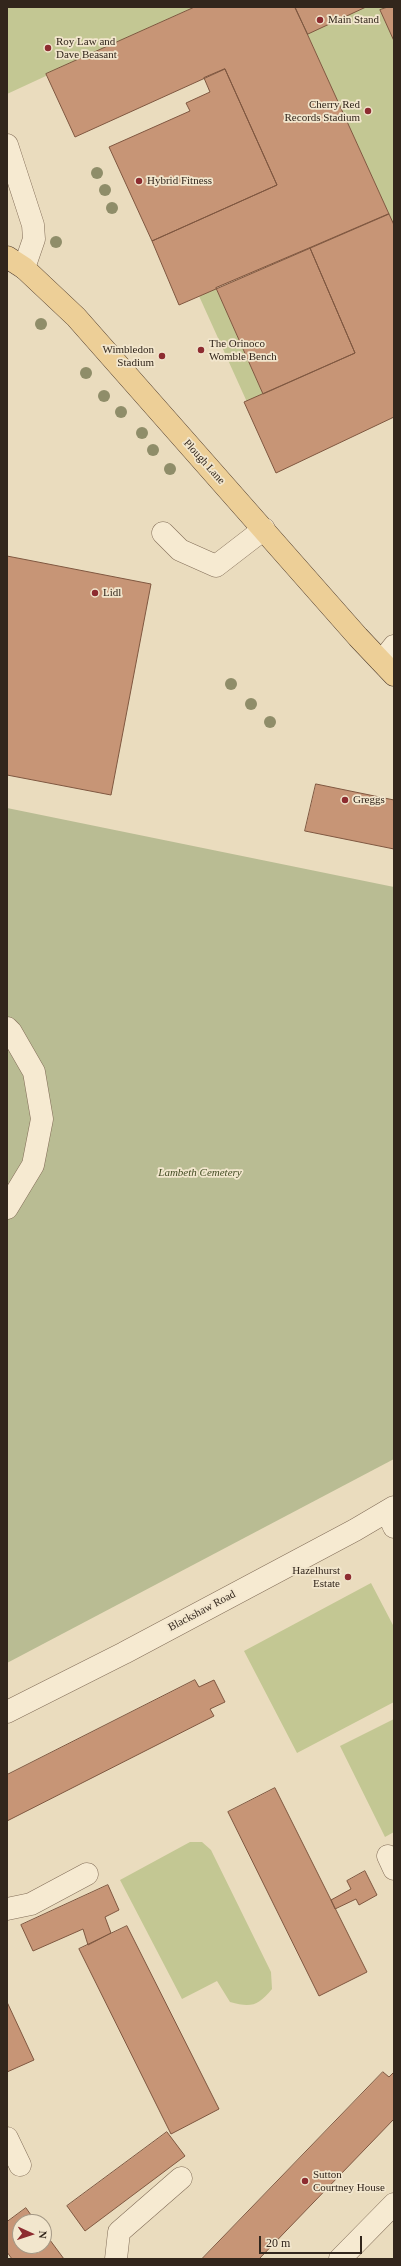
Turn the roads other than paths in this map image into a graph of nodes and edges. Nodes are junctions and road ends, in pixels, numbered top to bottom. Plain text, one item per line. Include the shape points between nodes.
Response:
1 (7, 145) edge
2 (15, 262) edge
3 (264, 529) junction
4 (163, 533) dead end
5 (390, 661) edge
6 (7, 1028) edge
7 (7, 1208) edge
8 (392, 1515) edge
9 (7, 1712) edge
10 (87, 1874) dead end
11 (7, 1909) edge
12 (7, 2138) edge
13 (20, 2165) dead end
14 (181, 2178) dead end
15 (394, 2204) edge
16 (116, 2259) edge
17 (340, 2259) edge

1 - 2 street via 33,225 34,239
2 - 3 main road, Plough Lane via 76,317
3 - 4 street via 216,566 180,550
3 - 5 main road, Plough Lane
6 - 7 street via 34,1072 42,1118 33,1165
8 - 9 street, Blackshaw Road via 355,1530
10 - 11 street via 31,1904
12 - 13 street
14 - 16 street via 119,2232
15 - 17 street

